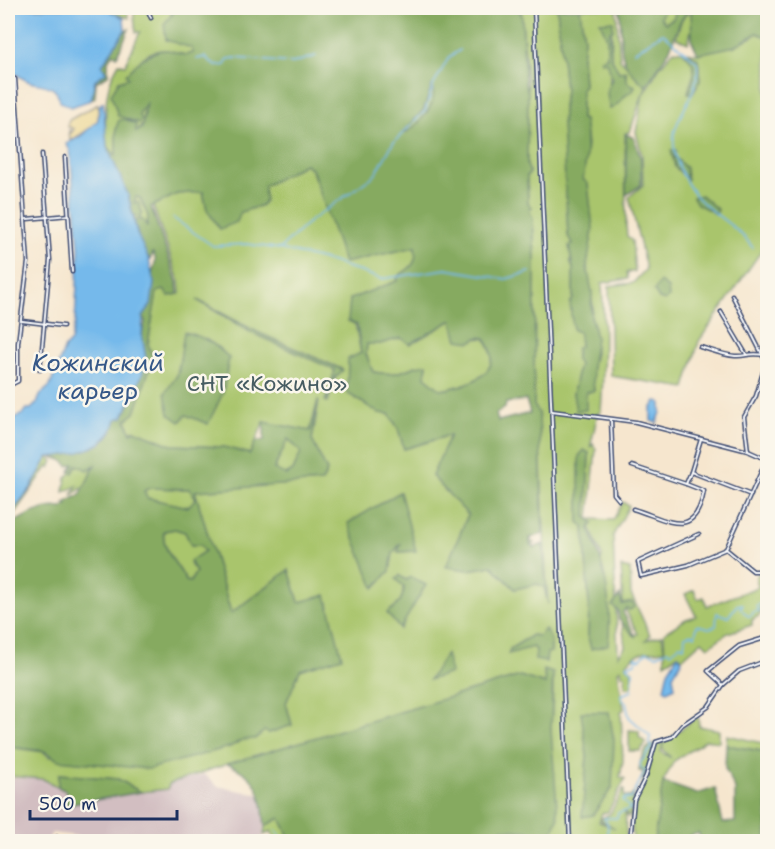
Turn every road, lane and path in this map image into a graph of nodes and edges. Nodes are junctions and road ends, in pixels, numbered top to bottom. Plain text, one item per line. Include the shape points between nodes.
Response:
1 (147, 8) edge
2 (534, 8) edge
3 (150, 18) dead end
4 (8, 76) edge
5 (42, 154) dead end
6 (65, 157) dead end
7 (69, 215) junction
8 (47, 217) junction
9 (25, 219) junction
10 (72, 272) dead end
11 (732, 295) dead end
12 (721, 312) dead end
13 (22, 321) junction
14 (44, 324) junction
15 (63, 326) dead end
16 (700, 347) dead end
17 (746, 354) junction
18 (765, 356) junction
19 (40, 370) dead end
20 (8, 386) edge
21 (552, 411) junction
22 (611, 420) junction
23 (701, 440) junction
24 (748, 451) junction
25 (767, 459) edge
26 (632, 466) dead end
27 (691, 472) junction
28 (686, 484) junction
29 (751, 495) junction
30 (618, 500) dead end
31 (633, 509) dead end
32 (699, 534) dead end
33 (726, 549) junction
34 (768, 563) edge
35 (768, 637) edge
36 (768, 660) edge
37 (723, 685) junction
38 (57, 837) dead end
39 (53, 842) edge
40 (570, 842) edge
41 (630, 842) edge

1 - 3 street
2 - 21 street
4 - 9 street via 15,79
5 - 8 street
6 - 7 street
7 - 8 street
7 - 10 street
8 - 9 street
8 - 14 street via 50,260
9 - 13 street via 28,262
11 - 18 street
12 - 17 street
13 - 14 street
13 - 20 street via 18,381
14 - 15 street
14 - 19 street
16 - 17 street via 731,356
17 - 18 street
18 - 24 street via 761,383 744,417
21 - 22 street
21 - 40 street
22 - 23 street via 636,422
22 - 30 street via 614,494
23 - 24 street
23 - 27 street
24 - 25 street
25 - 29 street
26 - 28 street
27 - 28 street
27 - 29 street
28 - 31 street via 704,491 700,511 692,522 683,524
29 - 33 street
32 - 33 street via 638,562 641,576 687,565
33 - 34 street via 753,571 760,571
35 - 37 street via 739,646 708,671
36 - 37 street via 752,664
37 - 41 street via 708,707 672,737 656,742 634,800
38 - 39 street

